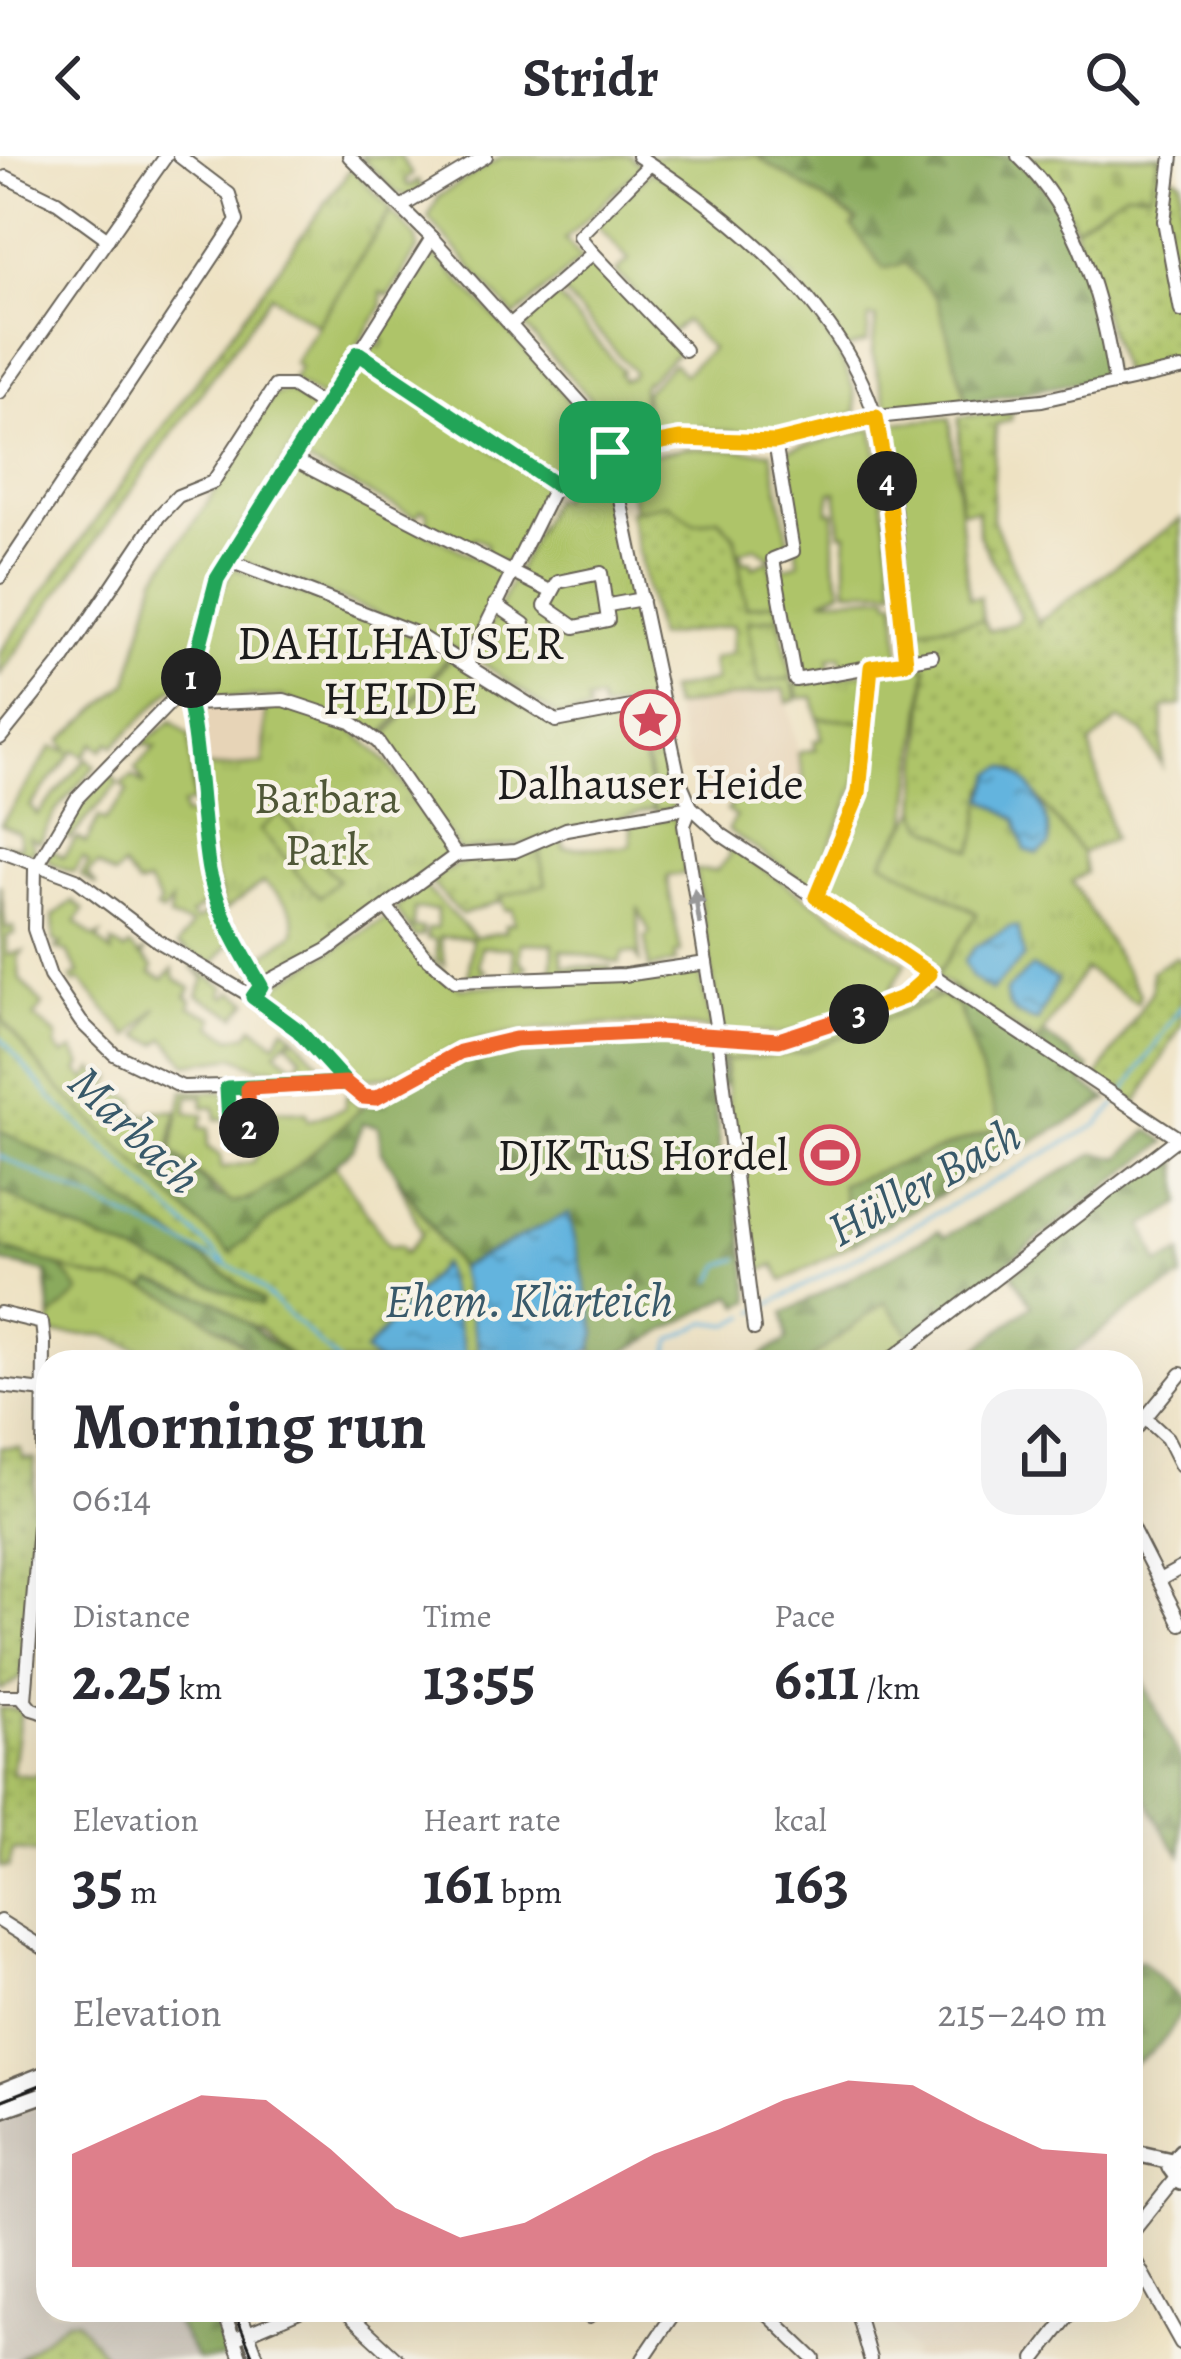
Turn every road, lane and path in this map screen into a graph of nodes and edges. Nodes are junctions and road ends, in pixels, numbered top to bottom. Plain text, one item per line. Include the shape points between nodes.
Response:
1 (166, 156) edge
2 (179, 156) edge
3 (349, 156) edge
4 (486, 156) edge
5 (1018, 156) edge
6 (1172, 156) edge
7 (644, 160) edge
8 (6, 177) dead end
9 (401, 207) junction
10 (432, 238) junction
11 (108, 239) junction
12 (593, 253) junction
13 (1181, 311) edge
14 (512, 324) junction
15 (685, 350) dead end
16 (358, 353) junction
17 (1181, 369) edge
18 (1115, 384) junction
19 (0, 392) edge
20 (325, 407) junction
21 (876, 417) junction
22 (775, 442) junction
23 (611, 456) junction
24 (292, 459) junction
25 (556, 485) junction
26 (227, 560) junction
27 (511, 572) junction
28 (0, 577) edge
29 (552, 592) junction
30 (642, 599) junction
31 (495, 604) junction
32 (609, 605) junction
33 (524, 624) dead end
34 (932, 656) dead end
35 (468, 662) junction
36 (906, 662) junction
37 (871, 667) junction
38 (183, 692) junction
39 (663, 700) junction
40 (194, 704) junction
41 (0, 738) edge
42 (691, 807) junction
43 (0, 851) edge
44 (456, 855) junction
45 (36, 863) junction
46 (816, 897) junction
47 (388, 909) junction
48 (706, 963) junction
49 (930, 974) junction
50 (257, 991) junction
51 (718, 1038) junction
52 (346, 1083) junction
53 (227, 1088) junction
54 (248, 1088) junction
55 (1179, 1139) edge
56 (0, 1313) edge
57 (754, 1329) dead end
58 (43, 1350) edge
59 (902, 1350) edge
60 (1181, 1374) edge
61 (0, 1386) edge
62 (36, 1390) edge
63 (1145, 1418) junction
64 (1143, 1421) edge
65 (1181, 1466) edge
66 (1143, 1549) edge
67 (1181, 1568) edge
68 (36, 1577) edge
69 (1159, 1580) junction
70 (1181, 1624) edge
71 (0, 1696) edge
72 (25, 1700) junction
73 (36, 1710) edge
74 (0, 1921) edge
75 (36, 1944) edge
76 (36, 2078) edge
77 (0, 2092) edge
78 (36, 2097) edge
79 (0, 2110) edge
80 (1143, 2156) edge
81 (1177, 2169) edge
82 (1143, 2217) edge
83 (1143, 2275) edge
84 (231, 2322) edge
85 (239, 2322) edge
86 (274, 2322) edge
87 (357, 2322) edge
88 (668, 2322) edge
89 (775, 2322) edge
90 (859, 2322) edge
91 (1064, 2322) edge
92 (241, 2336) junction
93 (1181, 2343) edge
94 (241, 2359) edge
95 (258, 2359) edge
96 (397, 2359) edge
97 (643, 2359) edge
98 (814, 2359) edge
99 (870, 2359) edge
100 (1035, 2359) edge

1 - 11 street
2 - 28 street via 229,194 237,221
3 - 9 street
4 - 9 street
5 - 18 street via 1069,222 1102,313
6 - 13 street via 1164,221
7 - 12 street via 579,236
7 - 21 street via 720,212 782,270 844,353
8 - 11 street
9 - 10 street
10 - 14 street
10 - 16 street
11 - 19 street
12 - 14 street
12 - 15 street
14 - 23 street via 586,405
16 - 20 street
16 - 25 street
17 - 18 street
18 - 21 street
20 - 24 street
20 - 41 street via 292,386 275,386 213,482 178,496 158,516 71,649
21 - 22 street
21 - 36 street
22 - 23 street via 679,439
22 - 37 street via 793,551 773,559 795,680
23 - 25 street
23 - 30 street
24 - 26 street
24 - 27 street
25 - 27 street
26 - 35 street via 413,632
26 - 38 street
27 - 29 street
27 - 31 street
29 - 32 street via 557,582 601,573
29 - 32 street via 545,606 575,627 608,620
30 - 32 street
30 - 39 street
31 - 33 street
31 - 35 street
34 - 36 street
35 - 39 street via 556,721
36 - 37 street
37 - 46 street via 859,793
38 - 40 street
38 - 45 street via 77,798
39 - 42 street
40 - 44 street via 284,700 351,722 380,746
40 - 50 street via 209,872
42 - 44 street via 566,829 515,851
42 - 46 street
48 -> 42 street via 684,825
43 - 45 street
44 - 47 street
45 - 50 street via 86,886 158,941
45 - 53 street via 37,945 80,1022 151,1074 182,1087
46 - 49 street
47 - 48 street via 455,981 625,975
47 - 50 street
48 - 51 street
49 - 51 street via 904,997 807,1034
49 - 55 street
50 - 52 street
51 - 52 street via 614,1032 515,1039 460,1052 376,1098
51 - 57 street
52 - 54 street
53 - 54 street
53 - 54 street via 228,1137 241,1145 249,1137
55 - 59 street
56 - 58 street via 43,1323
60 - 63 street
61 - 62 street
63 - 64 street
63 - 65 street
66 - 69 street
67 - 69 street
68 - 72 street
69 - 70 street
71 - 72 street
72 - 73 street
74 - 75 street
76 - 77 main road
78 - 79 main road
80 - 81 main road
81 - 82 street
83 - 93 street
84 - 92 street
85 - 92 street
86 - 92 street
87 - 96 street
88 - 97 street
89 - 98 street
90 - 99 street
91 - 100 street
92 - 94 street
92 - 95 street

